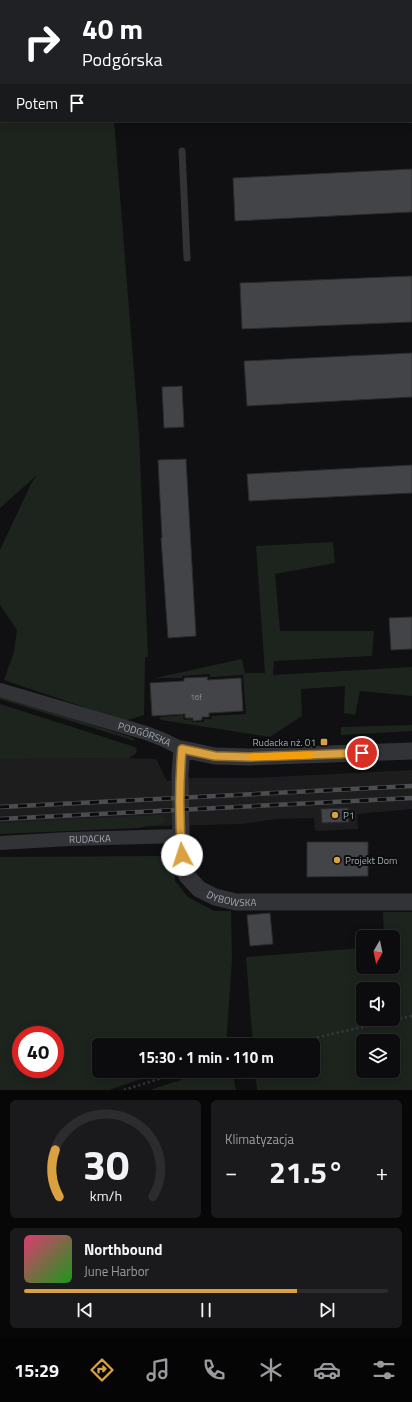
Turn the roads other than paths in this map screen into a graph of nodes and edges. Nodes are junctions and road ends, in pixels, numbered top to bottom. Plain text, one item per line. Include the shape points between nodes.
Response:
1 (182, 151) dead end
2 (187, 258) dead end
3 (0, 690) edge
4 (182, 749) junction
5 (412, 751) edge
6 (181, 836) junction
7 (0, 843) edge
8 (412, 902) edge

1 - 2 lane
3 - 4 street, PODGÓRSKA via 146,733
4 - 5 street, PODGÓRSKA via 215,756 249,757
4 - 6 street, DYBOWSKA
6 - 7 street, RUDACKA
6 - 8 street, DYBOWSKA via 183,863 187,876 199,889 215,897 236,902

